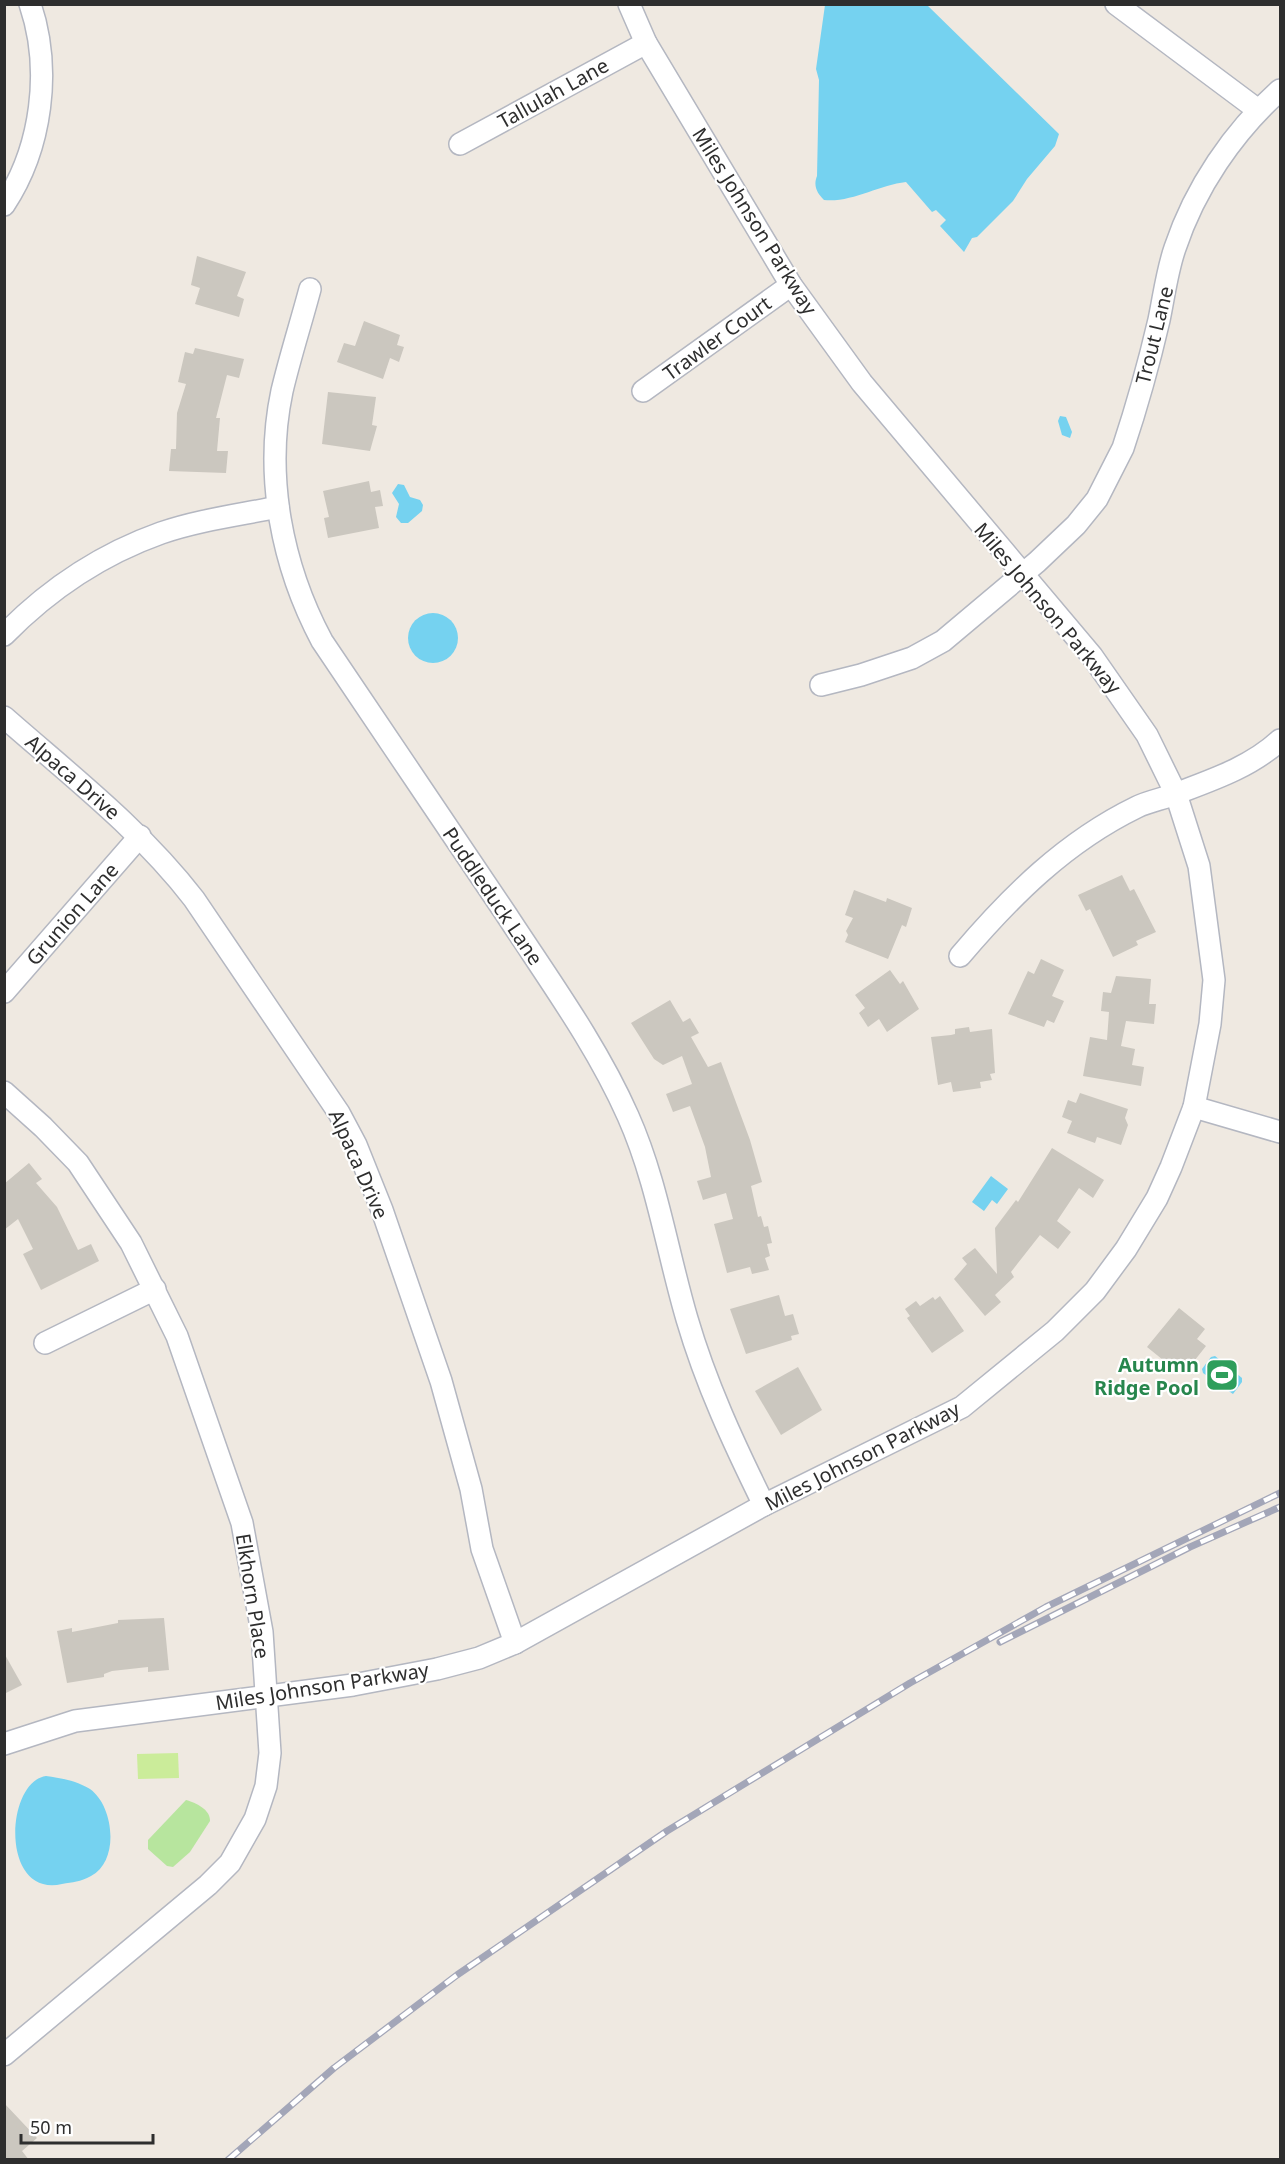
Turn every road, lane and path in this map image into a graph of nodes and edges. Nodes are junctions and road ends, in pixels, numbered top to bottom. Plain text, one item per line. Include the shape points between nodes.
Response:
1 (30, 4) edge
2 (629, 4) edge
3 (1116, 4) edge
4 (646, 43) junction
5 (1281, 90) edge
6 (1258, 110) junction
7 (459, 144) dead end
8 (4, 205) edge
9 (791, 285) junction
10 (310, 289) dead end
11 (643, 391) dead end
12 (278, 507) junction
13 (1022, 574) junction
14 (4, 635) edge
15 (821, 685) dead end
16 (4, 717) edge
17 (1281, 740) edge
18 (1176, 794) junction
19 (140, 836) junction
20 (960, 956) dead end
21 (4, 992) edge
22 (4, 1092) edge
23 (1194, 1107) junction
24 (1281, 1132) edge
25 (155, 1288) junction
26 (45, 1343) dead end
27 (765, 1505) junction
28 (515, 1643) junction
29 (268, 1697) junction
30 (4, 1744) edge
31 (4, 2055) edge

1 - 8 street via 43,88 25,165
2 - 4 street, Miles Johnson Parkway
3 - 6 street
4 - 7 street, Tallulah Lane
4 - 9 street, Miles Johnson Parkway
5 - 6 street, Trout Lane
6 - 13 street, Trout Lane via 1211,173 1178,242 1130,427 1116,466 1087,514
9 - 11 street, Trawler Court
9 - 13 street, Miles Johnson Parkway via 862,383
10 - 12 street, Puddleduck Lane via 282,393 276,471
12 - 14 street via 184,526 138,543 55,589
12 - 27 street, Puddleduck Lane via 292,569 322,640 560,996 615,1090 643,1154 704,1374
13 - 15 street, Trout Lane via 943,641 912,658
13 - 18 street, Miles Johnson Parkway via 1123,696
16 - 19 street, Alpaca Drive
17 - 18 street via 1250,762
18 - 20 street via 1138,806 1082,838 1037,874
18 - 23 street, Miles Johnson Parkway via 1199,866 1214,980
19 - 21 street, Grunion Lane
19 - 28 street, Alpaca Drive via 194,899 334,1106 356,1145 441,1381 468,1478 482,1549
22 - 25 street, Elkhorn Place via 78,1163 131,1243
23 - 24 street
23 - 27 street, Miles Johnson Parkway via 1171,1167 1141,1227 1095,1291 1055,1331 962,1407
25 - 26 street
25 - 29 street, Elkhorn Place via 177,1336 242,1524 262,1632
27 - 28 street, Miles Johnson Parkway
28 - 29 street, Miles Johnson Parkway via 437,1669
29 - 30 street, Miles Johnson Parkway via 75,1721
29 - 31 street, Elkhorn Place via 270,1753 266,1786 255,1819 230,1863

